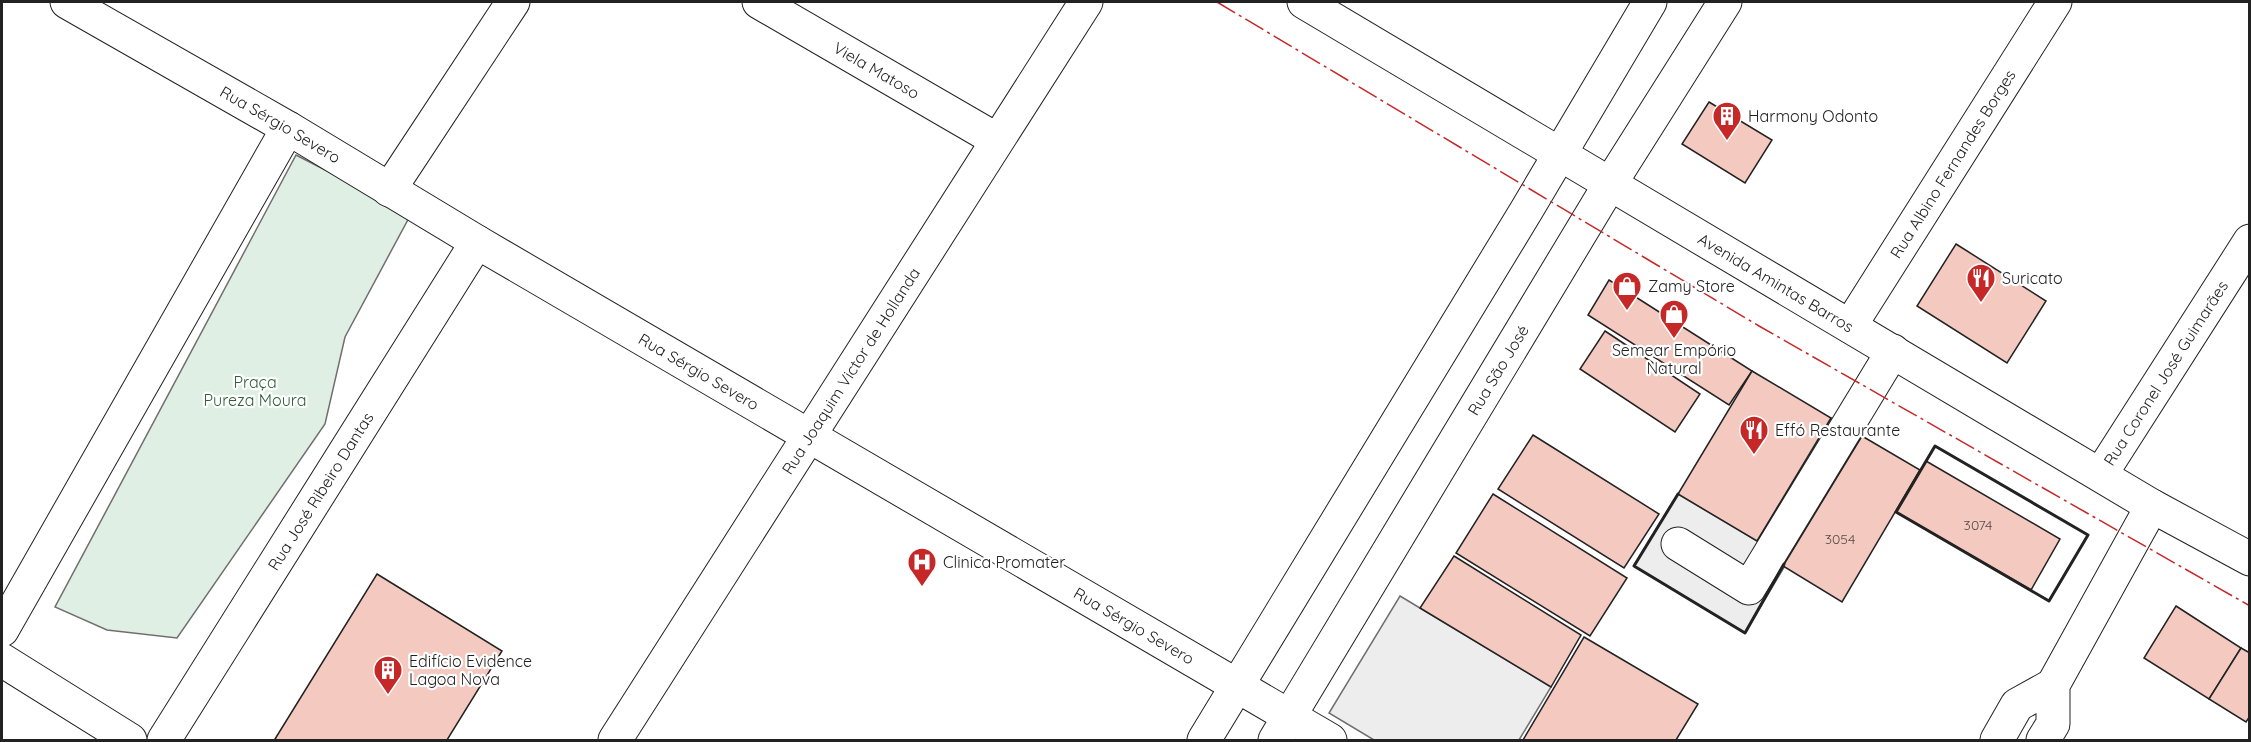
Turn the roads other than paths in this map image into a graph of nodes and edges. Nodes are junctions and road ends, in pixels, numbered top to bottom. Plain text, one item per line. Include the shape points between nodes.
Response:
1 (67, 2) edge
2 (513, 2) edge
3 (759, 2) edge
4 (1086, 2) edge
5 (1304, 2) edge
6 (1650, 2) edge
7 (1725, 2) edge
8 (2055, 2) edge
9 (288, 128) junction
10 (997, 140) junction
11 (1560, 155) junction
12 (1610, 184) junction
13 (389, 190) junction
14 (2250, 241) edge
15 (477, 242) junction
16 (1850, 326) junction
17 (1893, 351) junction
18 (809, 435) junction
19 (2101, 474) junction
20 (2152, 506) junction
21 (1678, 544) dead end
22 (2250, 559) edge
23 (2, 630) edge
24 (2, 660) edge
25 (2053, 685) junction
26 (1238, 688) junction
27 (82, 728) edge
28 (1283, 729) edge
29 (130, 741) edge
30 (164, 741) edge
31 (615, 741) edge
32 (1204, 741) edge
33 (1330, 741) edge
34 (1997, 741) edge
35 (2043, 741) edge

1 - 9 street, Rua Sérgio Severo
2 - 13 street
3 - 10 street, Viela Matoso
4 - 10 street, Rua Joaquim Victor de Hollanda
5 - 11 street, Avenida Amintas Barros
6 - 11 street
7 - 12 street, Rua São José
8 - 16 street, Rua Albino Fernandes Borges
9 - 13 street, Rua Sérgio Severo
9 - 23 street
10 - 18 street, Rua Joaquim Victor de Hollanda
11 - 12 street, Avenida Amintas Barros
11 - 26 street
12 - 16 street, Avenida Amintas Barros
12 - 28 street, Rua São José
13 - 15 street, Rua Sérgio Severo
14 - 19 street, Rua Coronel José Guimarães
15 - 18 street, Rua Sérgio Severo
15 - 30 street, Rua José Ribeiro Dantas
16 - 17 street, Avenida Amintas Barros
17 - 19 street, Avenida Amintas Barros
17 - 21 street via 1749,588
18 - 26 street, Rua Sérgio Severo
18 - 31 street, Rua Joaquim Victor de Hollanda
19 - 20 street, Avenida Amintas Barros
20 - 22 street, Avenida Amintas Barros
20 - 25 street
24 - 27 street
25 - 34 street via 2017,705
25 - 35 street via 2053,724
26 - 28 street, Rua Sérgio Severo
26 - 32 street
27 - 29 street
28 - 33 street, Rua Sérgio Severo

